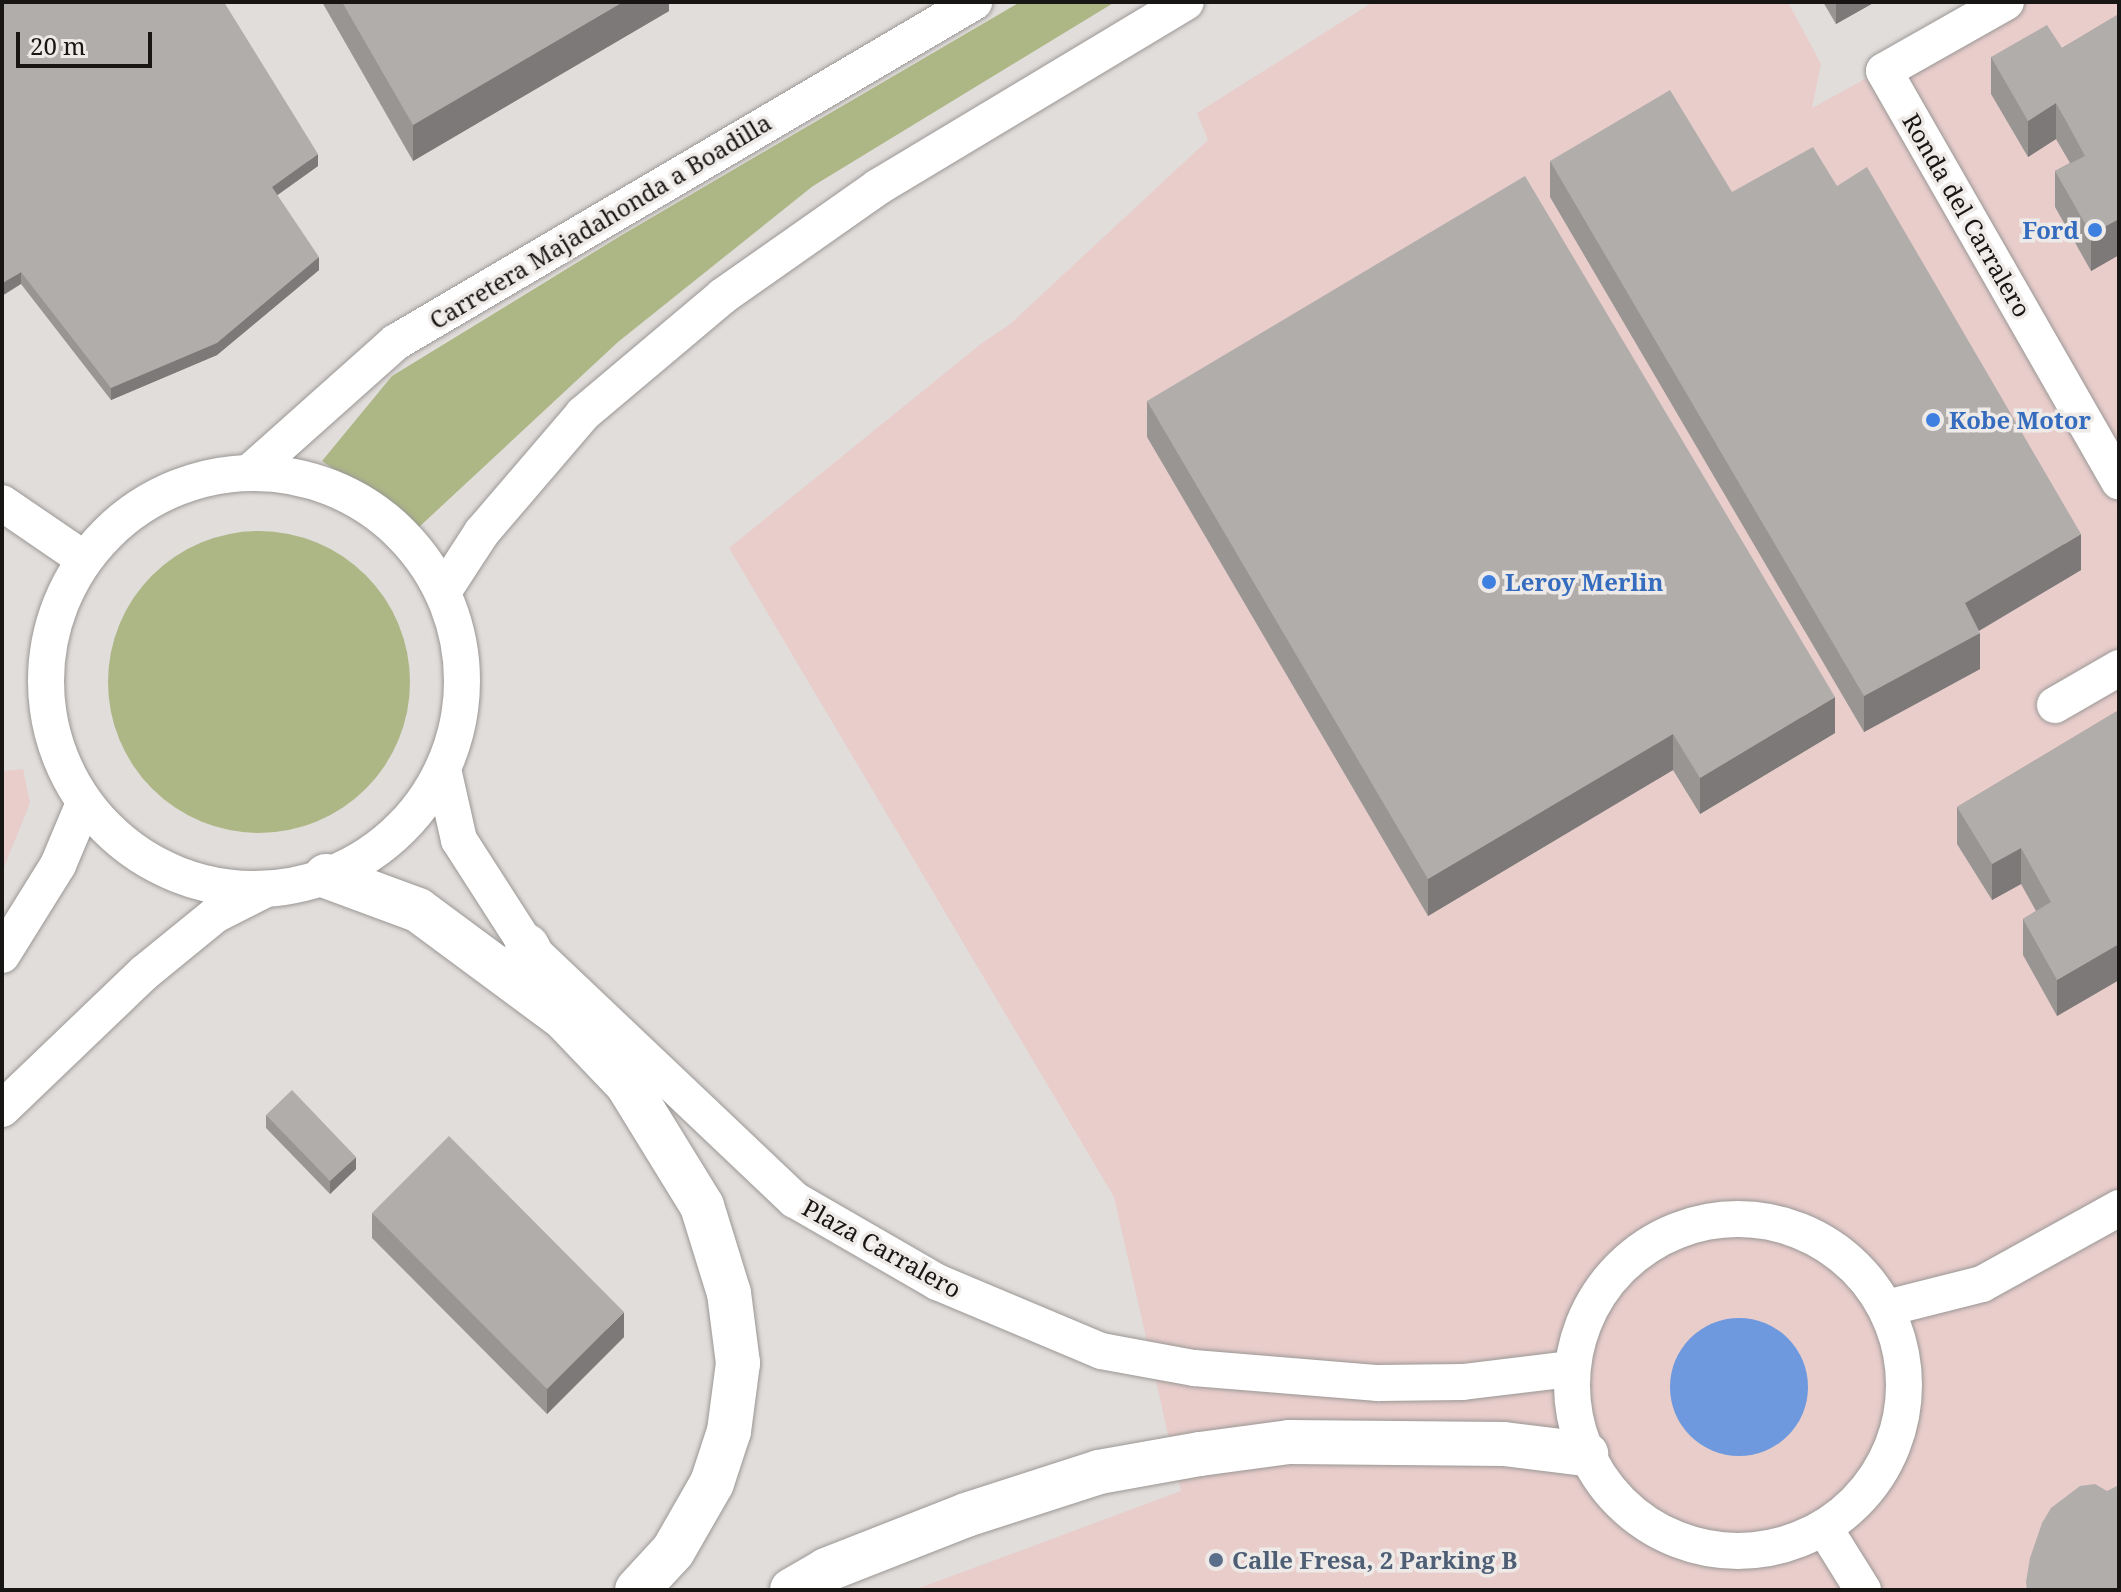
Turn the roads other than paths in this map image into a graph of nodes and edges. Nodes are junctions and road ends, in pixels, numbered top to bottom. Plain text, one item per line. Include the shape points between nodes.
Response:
1 (974, 2) edge
2 (1186, 2) edge
3 (2006, 2) edge
4 (250, 472) junction
5 (2119, 481) edge
6 (2, 503) edge
7 (84, 559) junction
8 (443, 592) junction
9 (2119, 668) edge
10 (2055, 705) dead end
11 (443, 769) junction
12 (84, 803) junction
13 (326, 876) junction
14 (266, 889) junction
15 (527, 946) junction
16 (2, 955) edge
17 (564, 1018) junction
18 (2, 1109) edge
19 (2119, 1208) edge
20 (1887, 1308) junction
21 (1571, 1369) junction
22 (1586, 1454) junction
23 (1825, 1529) junction
24 (637, 1590) edge
25 (792, 1590) edge
26 (1863, 1590) edge

1 - 4 street, Carretera Majadahonda a Boadilla via 396,342
2 - 8 street via 878,187 723,296 583,414 482,532
3 - 5 street, Ronda del Carralero via 1884,71
4 - 7 street via 186,483 129,514
4 - 8 street via 310,480 365,504 410,542
6 - 7 street
7 - 12 street via 52,624 44,670 61,762
8 - 11 street via 458,636 463,681 458,726
9 - 10 street
11 - 13 street via 414,815 374,851
11 - 15 street, Plaza Carralero via 459,840
12 - 14 street via 119,841 164,869 214,885
12 - 16 street via 58,865
13 - 14 street
13 - 17 highway via 418,910
14 - 18 street via 215,915 144,973
15 - 17 highway
15 - 21 street, Plaza Carralero via 795,1200 937,1282 1101,1351 1194,1368 1378,1383 1463,1382
17 - 24 highway via 627,1084 702,1206 729,1293 738,1363 729,1431 712,1483 673,1551
19 - 20 street via 1982,1284
20 - 21 street via 1858,1269 1820,1239 1775,1223 1726,1219 1679,1229 1636,1252 1616,1271 1581,1328
20 - 23 street via 1904,1355 1905,1406 1892,1454 1864,1496
21 - 22 street via 1573,1413
22 - 23 street via 1617,1501 1662,1535 1716,1551 1758,1550
22 - 25 highway via 1504,1444 1289,1442 1200,1454 1099,1472 966,1515 826,1570
23 - 26 street

